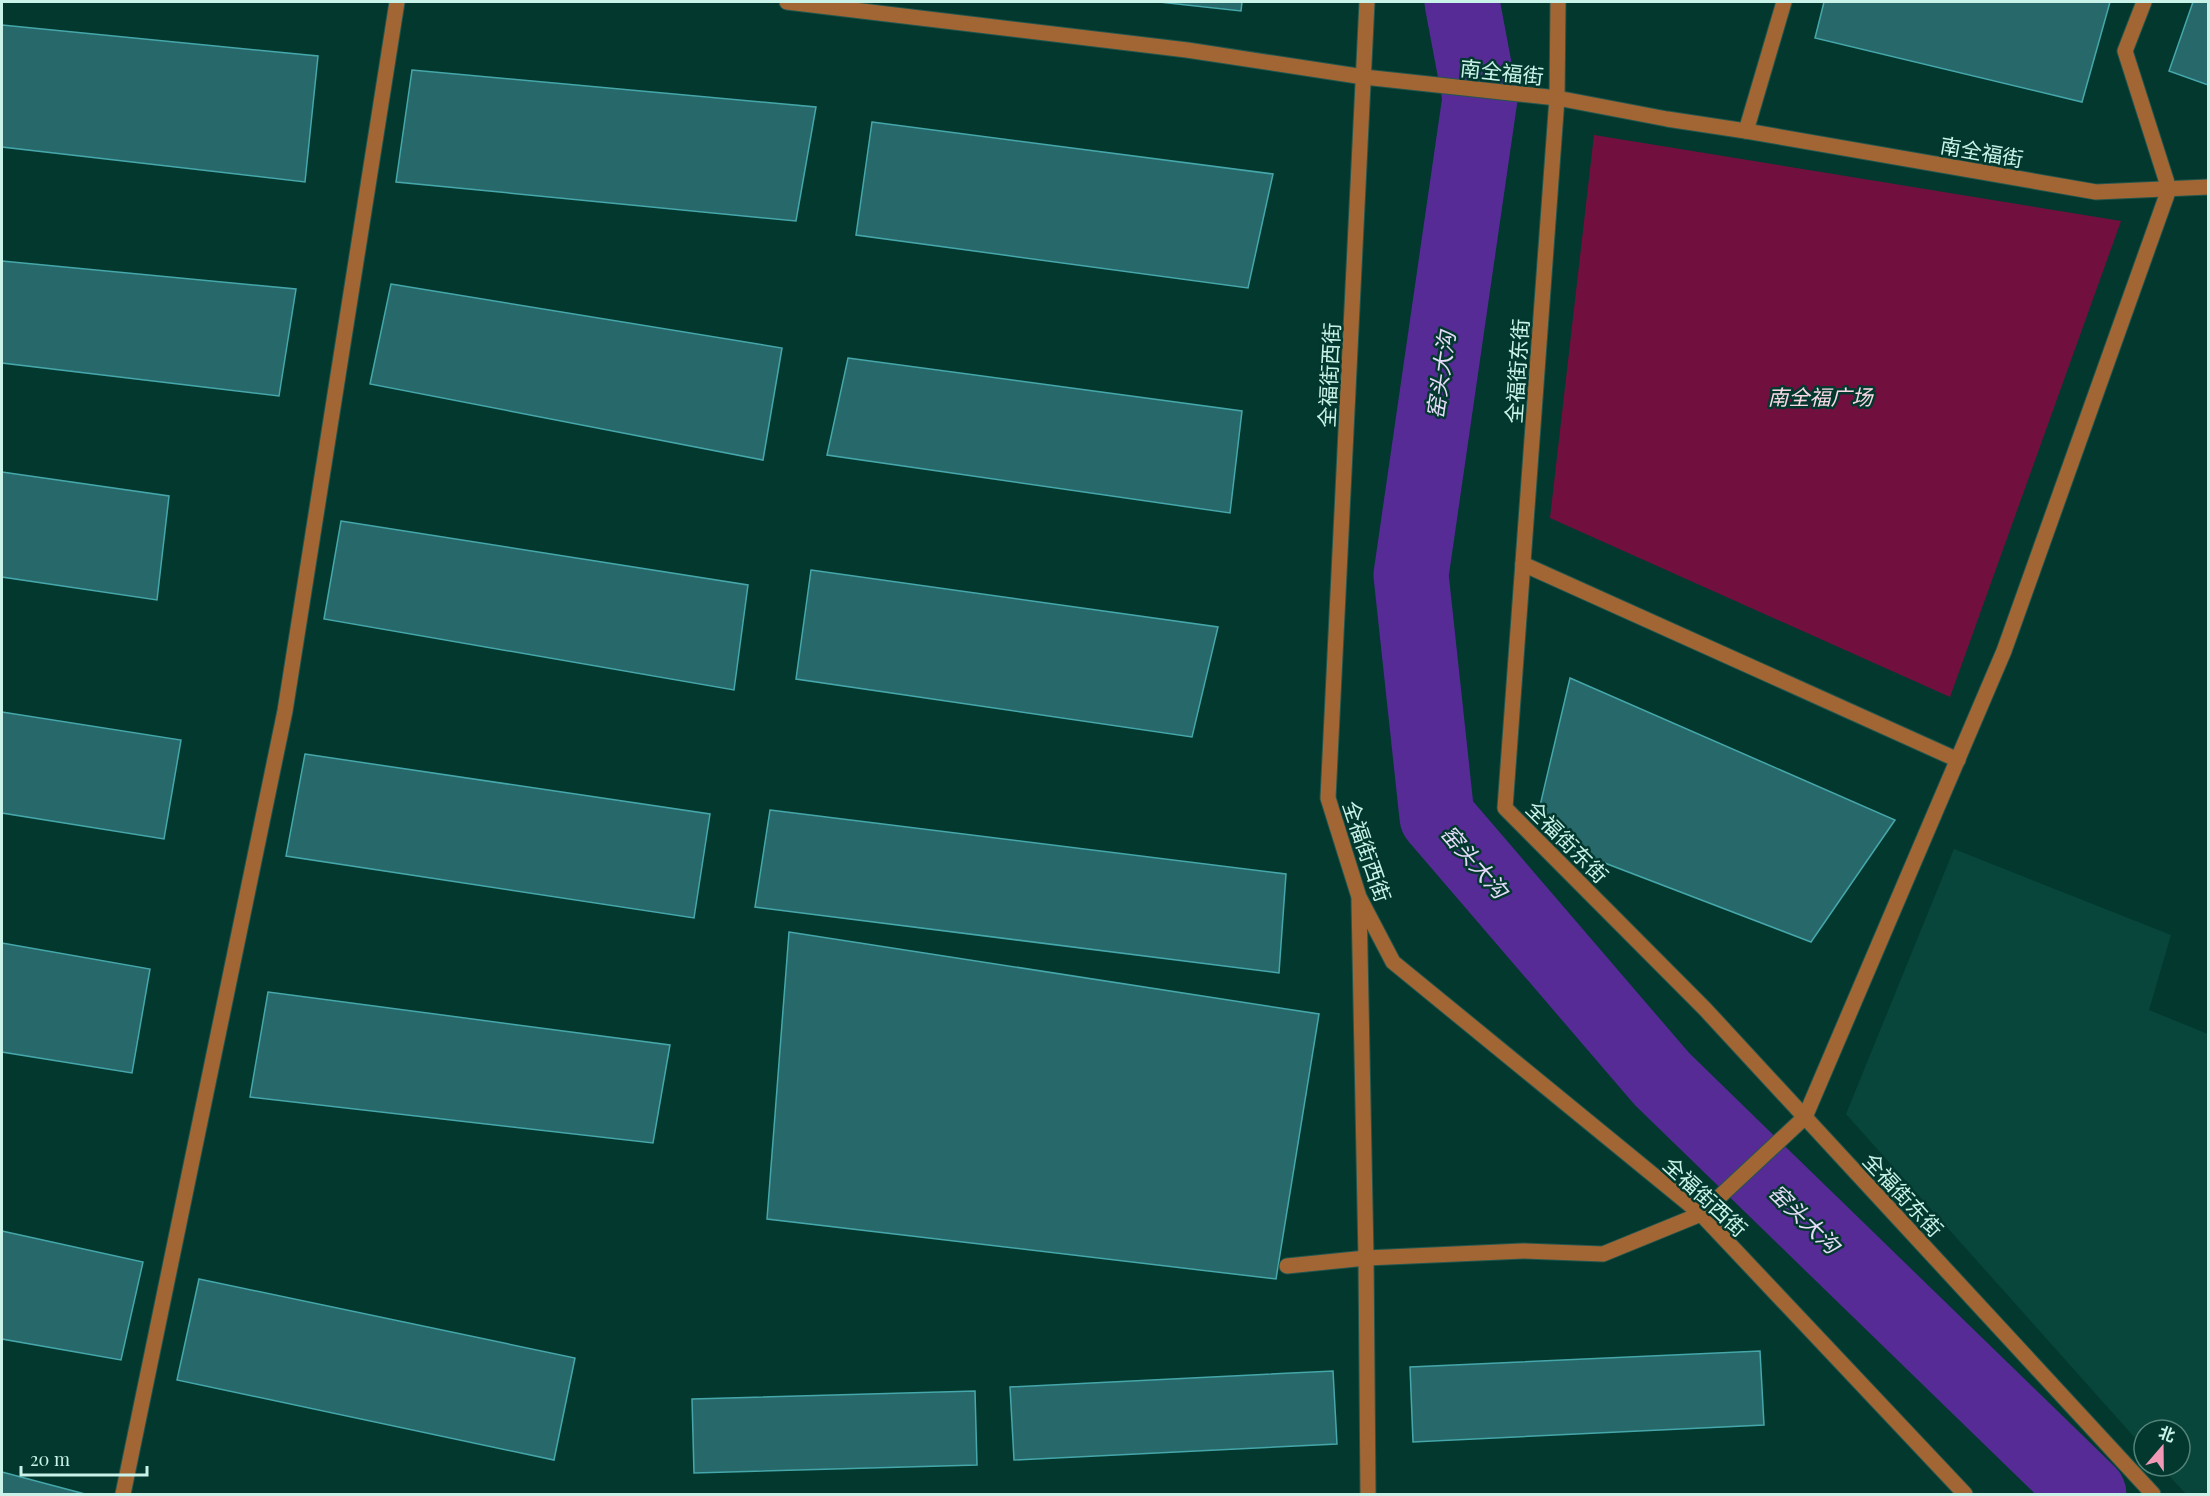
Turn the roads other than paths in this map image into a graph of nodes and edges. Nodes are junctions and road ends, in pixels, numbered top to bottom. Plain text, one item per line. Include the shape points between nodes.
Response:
1 (397, 2) edge
2 (787, 2) edge
3 (1367, 2) edge
4 (1558, 2) edge
5 (1784, 2) edge
6 (2144, 2) edge
7 (1364, 77) junction
8 (1557, 98) junction
9 (1746, 130) junction
10 (2208, 188) edge
11 (2169, 189) junction
12 (1523, 564) junction
13 (1958, 760) junction
14 (1359, 897) junction
15 (1805, 1117) junction
16 (1701, 1214) junction
17 (1366, 1258) junction
18 (1287, 1266) dead end
19 (123, 1494) edge
20 (1368, 1494) edge
21 (1965, 1494) edge
22 (2153, 1494) edge

1 - 19 street via 285,711
2 - 7 street, 南全福街 via 1187,50
3 - 7 street, 全福街西街
4 - 8 street, 全福街东街
5 - 9 street
6 - 11 street via 2125,51
7 - 8 street, 南全福街
7 - 14 street, 全福街西街 via 1328,798
8 - 9 street, 南全福街
8 - 12 street, 全福街东街
9 - 11 street, 南全福街 via 2096,192
10 - 11 street, 南全福街
11 - 13 street via 2004,651
12 - 13 street
12 - 15 street, 全福街东街 via 1506,808 1705,1009
13 - 15 street
14 - 16 street, 全福街西街 via 1393,962
14 - 17 street
15 - 16 street
15 - 22 street, 全福街东街
16 - 17 street via 1603,1254 1523,1251
16 - 21 street, 全福街西街
17 - 18 street
17 - 20 street

